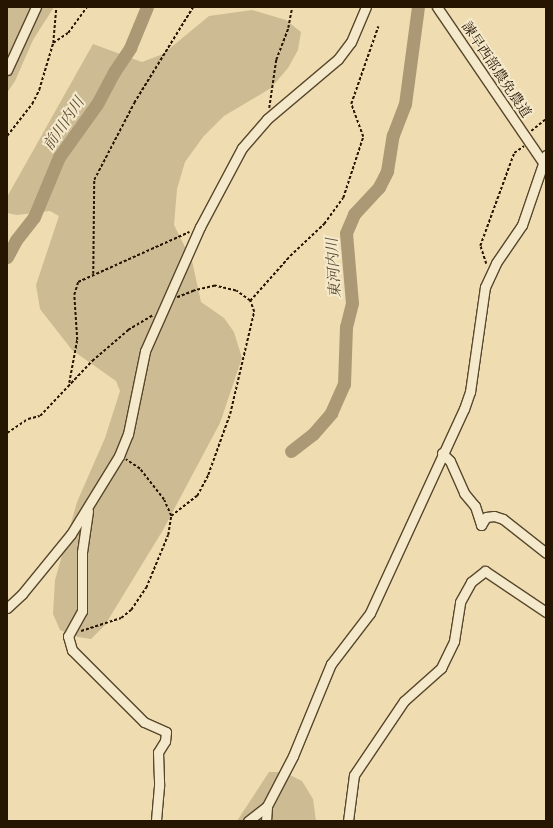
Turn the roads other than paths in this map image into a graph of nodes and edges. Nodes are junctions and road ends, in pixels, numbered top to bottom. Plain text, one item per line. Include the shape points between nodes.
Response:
1 (36, 7) edge
2 (366, 7) edge
3 (437, 7) edge
4 (7, 70) edge
5 (546, 155) edge
6 (545, 166) edge
7 (442, 453) junction
8 (88, 507) junction
9 (546, 554) edge
10 (7, 608) edge
11 (546, 612) edge
12 (267, 806) junction
13 (156, 821) edge
14 (248, 821) edge
15 (266, 821) edge
16 (348, 821) edge

1 - 4 street
2 - 8 street via 351,42 338,59 267,119 242,148 200,227 145,351 128,434 119,456
3 - 6 street, 諫早西部農免農道
5 - 6 street
6 - 7 street via 522,225 490,274 470,392
7 - 9 street via 450,461 464,493 475,506 481,525 486,517 503,519
7 - 12 street via 370,613 339,650 331,664 293,756
8 - 10 street via 32,582
8 - 13 street via 82,552 82,611 68,636 72,650 144,722 166,732 165,741 158,752
11 - 16 street via 485,571 471,582 460,602 454,642 441,668 404,701 354,775
12 - 14 street
12 - 15 street

